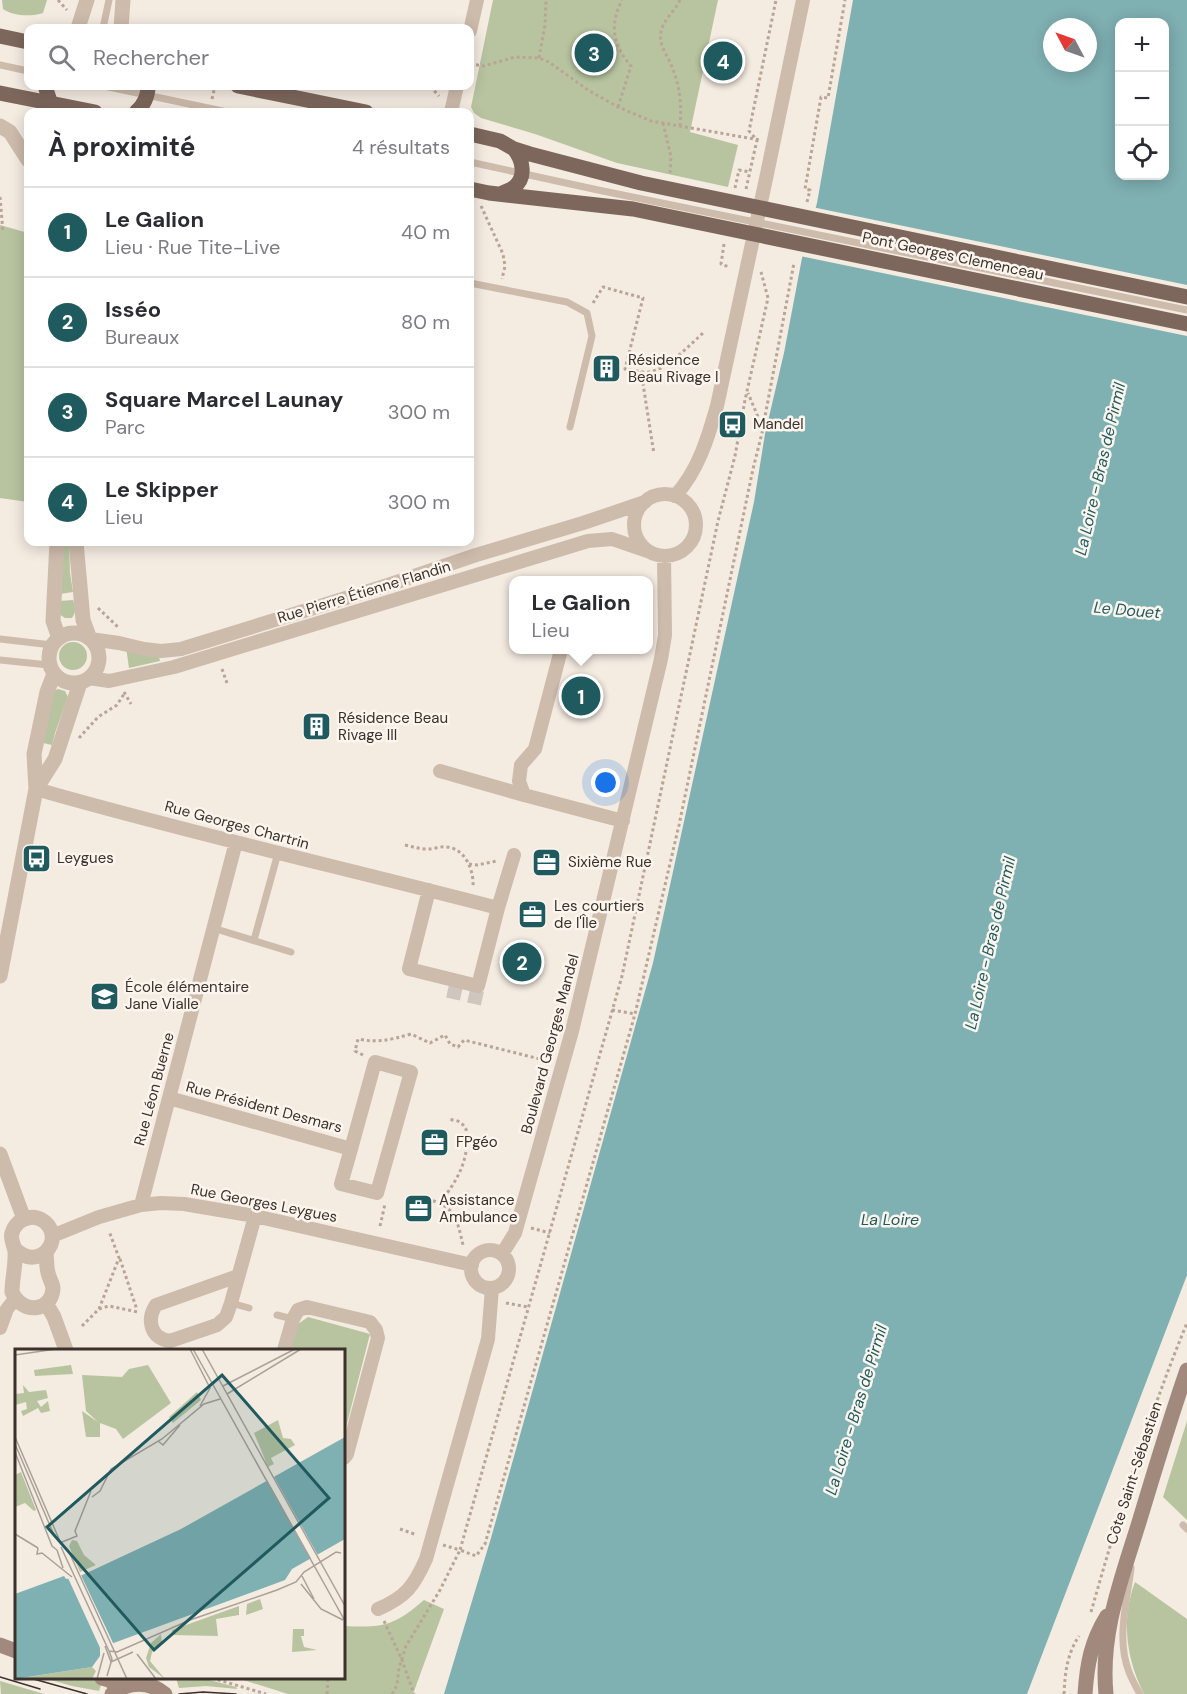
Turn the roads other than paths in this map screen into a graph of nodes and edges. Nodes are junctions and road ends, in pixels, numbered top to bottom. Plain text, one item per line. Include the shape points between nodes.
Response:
1 (87, 0) edge
2 (109, 0) edge
3 (123, 0) edge
4 (477, 0) edge
5 (803, 0) edge
6 (79, 24) edge
7 (104, 24) edge
8 (121, 24) edge
9 (472, 24) edge
10 (0, 36) edge
11 (24, 41) edge
12 (0, 65) edge
13 (24, 70) edge
14 (46, 90) edge
15 (258, 90) edge
16 (456, 90) edge
17 (148, 91) edge
18 (0, 93) edge
19 (51, 104) junction
20 (73, 108) edge
21 (140, 108) edge
22 (212, 108) edge
23 (346, 108) edge
24 (452, 108) edge
25 (0, 126) edge
26 (474, 135) edge
27 (514, 148) junction
28 (24, 154) edge
29 (474, 163) edge
30 (522, 172) junction
31 (500, 194) junction
32 (474, 195) edge
33 (714, 212) junction
34 (474, 284) edge
35 (1187, 297) edge
36 (1187, 310) edge
37 (1187, 324) edge
38 (570, 427) dead end
39 (675, 496) junction
40 (645, 502) junction
41 (57, 546) edge
42 (76, 546) edge
43 (647, 551) junction
44 (664, 556) junction
45 (0, 639) edge
46 (90, 639) junction
47 (56, 641) junction
48 (560, 654) edge
49 (0, 660) edge
50 (52, 670) junction
51 (85, 681) junction
52 (440, 771) dead end
53 (36, 789) junction
54 (524, 795) junction
55 (623, 821) junction
56 (236, 842) junction
57 (278, 854) junction
58 (513, 858) road end
59 (429, 890) junction
60 (498, 908) junction
61 (213, 928) junction
62 (254, 940) junction
63 (291, 952) dead end
64 (0, 976) edge
65 (169, 1098) junction
66 (351, 1149) junction
67 (0, 1154) edge
68 (141, 1205) junction
69 (255, 1216) junction
70 (24, 1219) junction
71 (52, 1236) junction
72 (15, 1249) junction
73 (46, 1252) junction
74 (502, 1254) junction
75 (472, 1265) junction
76 (48, 1275) junction
77 (238, 1276) junction
78 (14, 1280) junction
79 (492, 1294) junction
80 (15, 1299) junction
81 (46, 1303) junction
82 (231, 1303) junction
83 (249, 1308) dead end
84 (277, 1315) dead end
85 (293, 1319) junction
86 (0, 1328) edge
87 (66, 1349) edge
88 (284, 1349) edge
89 (1187, 1370) edge
90 (345, 1457) edge
91 (1135, 1536) junction
92 (378, 1608) road end
93 (1112, 1609) junction
94 (0, 1645) edge
95 (15, 1651) edge
96 (107, 1679) edge
97 (158, 1686) edge
98 (116, 1691) edge
99 (1085, 1694) edge
100 (1106, 1694) edge
101 (1140, 1694) edge

1 - 6 street
2 - 7 lane
3 - 8 street
4 - 9 street
5 - 39 street via 709,435 693,470
10 - 11 main road
12 - 13 lane
14 - 19 main road
15 - 23 main road
16 - 24 street
17 - 21 main road
17 - 22 lane
18 - 19 main road
19 - 20 main road
25 - 28 street via 10,132
26 - 27 main road
27 - 30 main road via 520,156
27 - 33 main road via 668,188
29 - 30 lane
30 - 31 main road via 514,187
30 - 33 lane
31 - 32 main road
31 - 33 main road via 633,209
33 - 35 main road, Pont Georges Clemenceau via 732,202
33 - 36 lane, Pont Georges Clemenceau
33 - 37 main road, Pont Georges Clemenceau via 727,228
34 - 38 lane via 567,302 587,313 592,336
39 - 40 street via 659,495
39 - 44 street via 692,511 696,528 686,549
40 - 43 street via 635,515 634,526
40 - 46 street, Rue Pierre Étienne Flandin via 181,649 144,649 120,636
41 - 47 street via 53,621
42 - 46 street via 83,620
43 - 44 street
43 - 51 street, Rue Pierre Étienne Flandin via 612,539 588,541 174,667 122,679
44 - 55 street, Boulevard Georges Mandel via 664,643
45 - 47 lane
46 - 47 street via 74,633
46 - 51 street via 96,646 98,667
47 - 50 street via 48,656
48 - 54 street via 535,749 521,765 519,782
49 - 50 lane
50 - 51 street via 66,683
50 - 53 street via 34,754
51 - 53 street via 55,759
52 - 54 street
53 - 56 street, Rue Georges Chartrin
53 - 64 street
54 - 55 street
55 - 74 street, Boulevard Georges Mandel via 563,1064 518,1224
56 - 57 street, Rue Georges Chartrin
56 - 61 street, Rue Léon Buerne
57 - 59 street, Rue Georges Chartrin
57 - 62 lane
58 - 60 street
59 - 60 street, Rue Georges Chartrin
59 - 60 street via 409,969 428,974 478,986
61 - 62 lane
61 - 65 street, Rue Léon Buerne
62 - 63 lane
65 - 66 street, Rue Président Desmars
65 - 68 street, Rue Léon Buerne
66 - 66 street, Rue Président Desmars via 341,1184 377,1194 411,1072 375,1062
67 - 70 street
68 - 69 street, Rue Georges Leygues via 184,1204
68 - 71 street, Rue Georges Leygues
69 - 75 street, Rue Georges Leygues
69 - 77 street
70 - 71 street via 41,1220
70 - 72 street via 13,1230
71 - 73 street
72 - 73 street via 26,1257
72 - 78 street
73 - 76 street
74 - 75 street via 484,1251
74 - 79 street via 509,1271
75 - 79 street via 476,1281
76 - 78 street via 28,1268
76 - 81 street via 53,1289
77 - 82 street
77 - 82 street via 156,1305 144,1313 155,1335 170,1341 217,1325 226,1317
78 - 80 street
79 - 92 street via 488,1339 426,1559 404,1595
80 - 81 street via 34,1308
80 - 86 street
81 - 87 street
82 - 83 lane
84 - 85 lane
85 - 88 street
85 - 90 street via 298,1310 307,1307 370,1322 376,1330 378,1338
89 - 91 main road, Côte Saint-Sébastien
91 - 93 main road, Côte Saint-Sébastien
91 - 101 lane, Côte Saint-Sébastien via 1123,1635 1128,1671
93 - 99 main road, Côte Saint-Sébastien via 1097,1632 1090,1654
93 - 100 main road, Côte Saint-Sébastien via 1105,1658
94 - 95 main road
96 - 98 main road
97 - 98 main road via 140,1684

